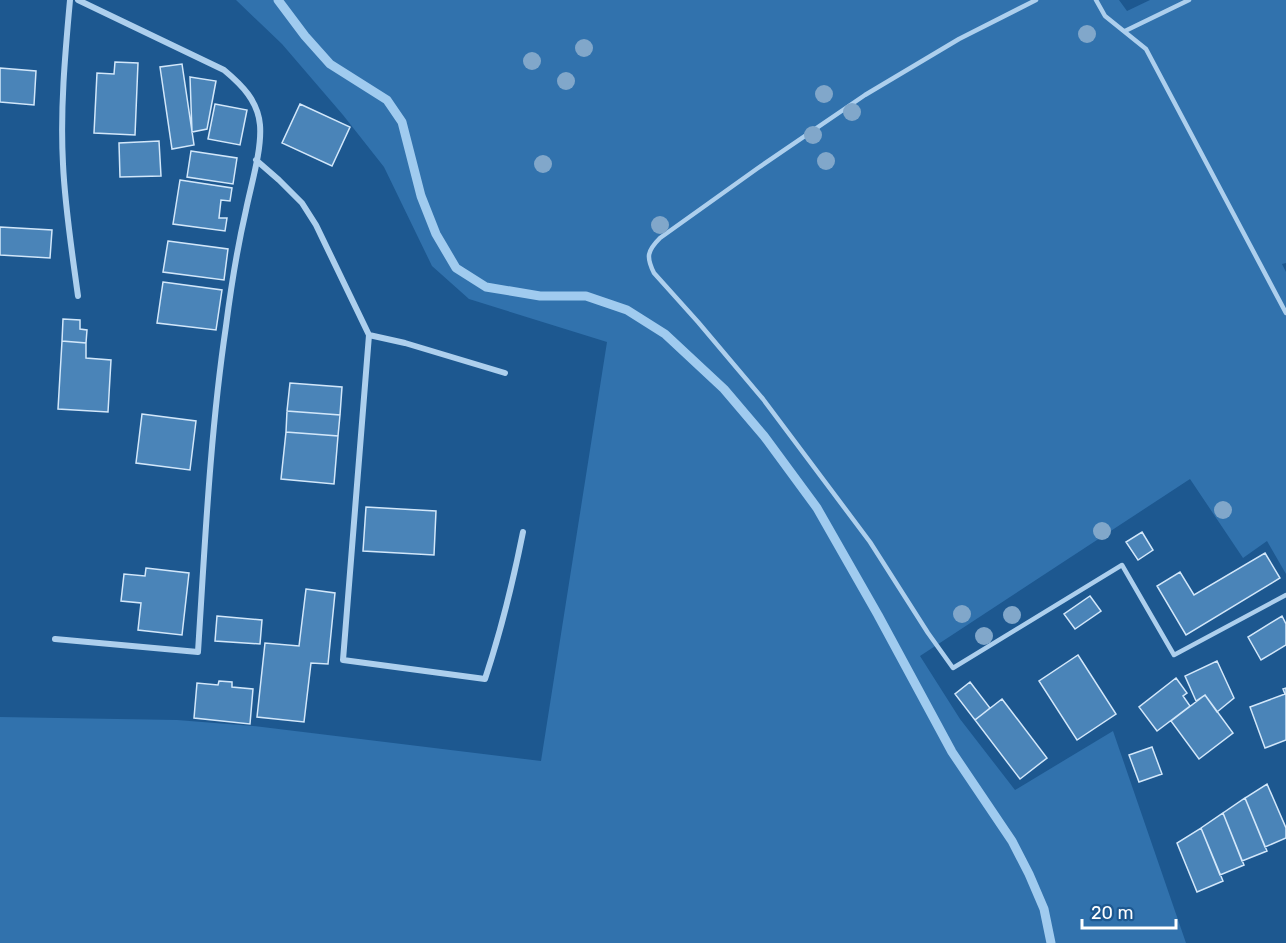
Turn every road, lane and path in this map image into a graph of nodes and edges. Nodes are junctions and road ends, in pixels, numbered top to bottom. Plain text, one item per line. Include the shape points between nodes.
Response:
1 (70, 0) edge
2 (78, 0) edge
3 (1036, 0) edge
4 (1096, 0) edge
5 (1189, 0) edge
6 (1125, 31) junction
7 (256, 160) junction
8 (78, 296) dead end
9 (1286, 313) edge
10 (369, 335) junction
11 (505, 373) dead end
12 (523, 532) dead end
13 (1286, 595) edge
14 (55, 639) dead end

1 - 8 street via 63,164
2 - 7 street via 224,70 239,82 257,109 260,126
3 - 13 lane via 959,39 865,95 660,238 648,254 649,264 763,399 870,542 953,669 1122,566 1174,655
4 - 6 lane via 1106,16
5 - 6 lane
6 - 9 lane via 1146,49
7 - 10 street via 302,203
7 - 14 street via 225,328 198,652
10 - 11 street
10 - 12 street via 343,660 485,679 500,633

